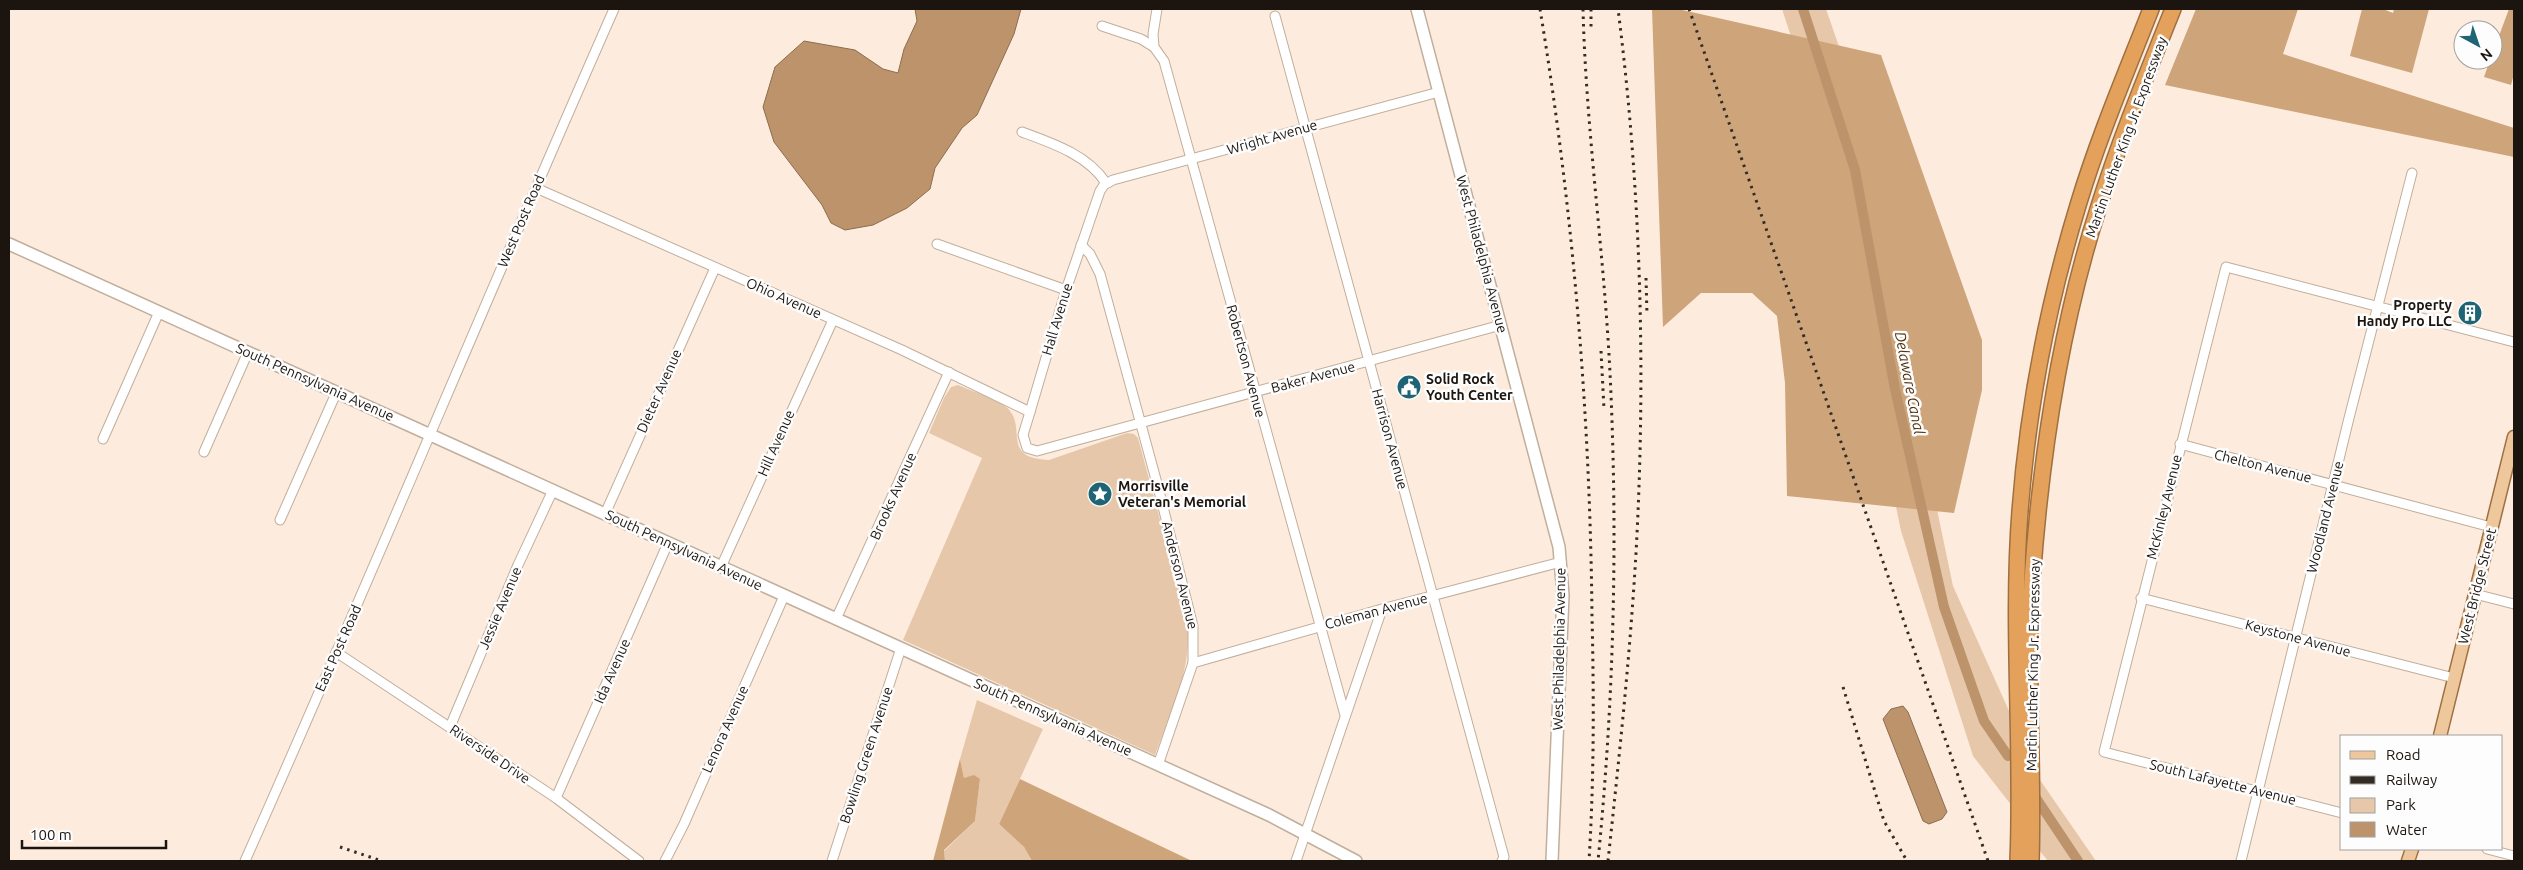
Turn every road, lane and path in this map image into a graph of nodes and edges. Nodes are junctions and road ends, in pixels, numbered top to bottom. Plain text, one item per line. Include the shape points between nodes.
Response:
1 (614, 9) edge
2 (1157, 9) edge
3 (1417, 9) edge
4 (2151, 9) edge
5 (2173, 9) edge
6 (1275, 16) dead end
7 (1102, 26) dead end
8 (1154, 47) junction
9 (1439, 92) junction
10 (1305, 128) junction
11 (1022, 132) dead end
12 (1191, 160) junction
13 (2412, 173) dead end
14 (1106, 183) junction
15 (536, 188) junction
16 (9, 244) edge
17 (937, 244) dead end
18 (1081, 245) junction
19 (715, 268) junction
20 (1066, 290) junction
21 (2378, 307) junction
22 (159, 312) junction
23 (833, 320) junction
24 (1501, 325) junction
25 (2514, 342) edge
26 (248, 352) junction
27 (1369, 362) junction
28 (949, 372) junction
29 (337, 391) junction
30 (1255, 393) junction
31 (1030, 412) junction
32 (1141, 425) junction
33 (432, 434) junction
34 (2514, 437) edge
35 (103, 439) dead end
36 (2180, 444) junction
37 (1037, 451) joint
38 (204, 452) dead end
39 (2333, 484) junction
40 (553, 490) junction
41 (605, 514) junction
42 (280, 520) dead end
43 (2492, 526) junction
44 (668, 543) junction
45 (1560, 562) junction
46 (721, 567) junction
47 (2475, 594) junction
48 (784, 596) junction
49 (1433, 596) junction
50 (2142, 598) junction
51 (2514, 604) edge
52 (1382, 609) junction
53 (836, 619) junction
54 (1319, 626) junction
55 (2295, 637) junction
56 (901, 648) junction
57 (336, 652) junction
58 (1193, 663) junction
59 (2454, 678) junction
60 (1345, 715) junction
61 (450, 728) junction
62 (2025, 735) junction
63 (2440, 735) edge
64 (2104, 752) joint
65 (1158, 764) junction
66 (2258, 791) junction
67 (556, 798) junction
68 (2340, 812) edge
69 (1306, 835) junction
70 (2491, 850) edge
71 (2514, 856) edge
72 (245, 861) edge
73 (639, 861) edge
74 (665, 861) edge
75 (832, 861) edge
76 (1296, 861) edge
77 (1356, 861) edge
78 (1502, 861) edge
79 (1552, 861) edge
80 (2018, 861) edge
81 (2030, 861) edge
82 (2241, 861) edge

1 - 15 street, West Post Road
2 - 8 street
3 - 9 main road, West Philadelphia Avenue
4 - 62 highway, Martin Luther King Jr. Expressway via 2079,202 2051,304 2037,373 2020,522 2017,592
5 - 62 highway, Martin Luther King Jr. Expressway via 2098,207 2060,360 2034,549
6 - 10 street, Harrison Avenue
7 - 8 street via 1141,39
8 - 12 street, Robertson Avenue via 1164,61
9 - 10 street, Wright Avenue
9 - 24 main road, West Philadelphia Avenue
10 - 12 street, Wright Avenue
10 - 27 street, Harrison Avenue
11 - 14 street via 1086,161
12 - 14 street, Wright Avenue
12 - 30 street, Robertson Avenue
13 - 21 street, Woodland Avenue
14 - 18 street, Hall Avenue via 1100,191
15 - 19 street, Ohio Avenue
15 - 33 street, West Post Road
16 - 22 main road, South Pennsylvania Avenue
17 - 20 street
18 - 20 street, Hall Avenue
18 - 32 street, Anderson Avenue via 1090,254 1100,274
19 - 23 street, Ohio Avenue
19 - 41 street, Dieter Avenue
20 - 31 street, Hall Avenue
21 - 25 street
21 - 36 street, McKinley Avenue via 2226,267
21 - 39 street, Woodland Avenue
22 - 26 main road, South Pennsylvania Avenue
22 - 35 street
23 - 28 street, Ohio Avenue
23 - 46 street, Hill Avenue
24 - 27 street, Baker Avenue
24 - 45 main road, West Philadelphia Avenue via 1554,523
26 - 29 main road, South Pennsylvania Avenue
26 - 38 street
27 - 30 street, Baker Avenue
27 - 49 street, Harrison Avenue
28 - 31 street, Ohio Avenue
28 - 53 street, Brooks Avenue
29 - 33 main road, South Pennsylvania Avenue
29 - 42 street
30 - 32 street, Baker Avenue
30 - 54 street, Robertson Avenue
31 - 37 street, Hall Avenue via 1024,441 1027,448
32 - 37 street, Baker Avenue
32 - 58 street, Anderson Avenue via 1194,626
33 - 40 main road, South Pennsylvania Avenue
33 - 57 street, East Post Road
34 - 43 main road, West Bridge Street
36 - 39 street, Chelton Avenue
36 - 50 street, McKinley Avenue
39 - 43 street, Chelton Avenue
39 - 55 street, Woodland Avenue
40 - 41 main road, South Pennsylvania Avenue
40 - 61 street, Jessie Avenue
41 - 44 main road, South Pennsylvania Avenue
43 - 47 main road, West Bridge Street
44 - 46 main road, South Pennsylvania Avenue
44 - 67 street, Ida Avenue
45 - 49 street, Coleman Avenue
45 - 79 main road, West Philadelphia Avenue via 1563,595
46 - 48 main road, South Pennsylvania Avenue
47 - 51 street
47 - 59 main road, West Bridge Street
48 - 53 main road, South Pennsylvania Avenue
48 - 74 street, Lenora Avenue
49 - 52 street, Coleman Avenue
49 - 78 street, Harrison Avenue via 1504,857
50 - 55 street, Keystone Avenue
50 - 64 street, McKinley Avenue
52 - 54 street, Coleman Avenue
52 - 60 street
53 - 56 main road, South Pennsylvania Avenue
54 - 58 street, Coleman Avenue
54 - 60 street, Robertson Avenue
55 - 59 street, Keystone Avenue
55 - 66 street, Woodland Avenue
56 - 65 main road, South Pennsylvania Avenue
56 - 75 street, Bowling Green Avenue
57 - 61 street, Riverside Drive
57 - 72 street, East Post Road
58 - 65 street, Anderson Avenue
59 - 63 main road, West Bridge Street
60 - 69 street
61 - 67 street, Riverside Drive
62 - 80 highway, Martin Luther King Jr. Expressway
62 - 81 highway, Martin Luther King Jr. Expressway
64 - 66 street, South Lafayette Avenue
65 - 69 main road, South Pennsylvania Avenue via 1269,814
66 - 68 street, South Lafayette Avenue
66 - 82 street, Woodland Avenue
67 - 73 street, Riverside Drive
69 - 76 street
69 - 77 main road, South Pennsylvania Avenue
70 - 71 street

